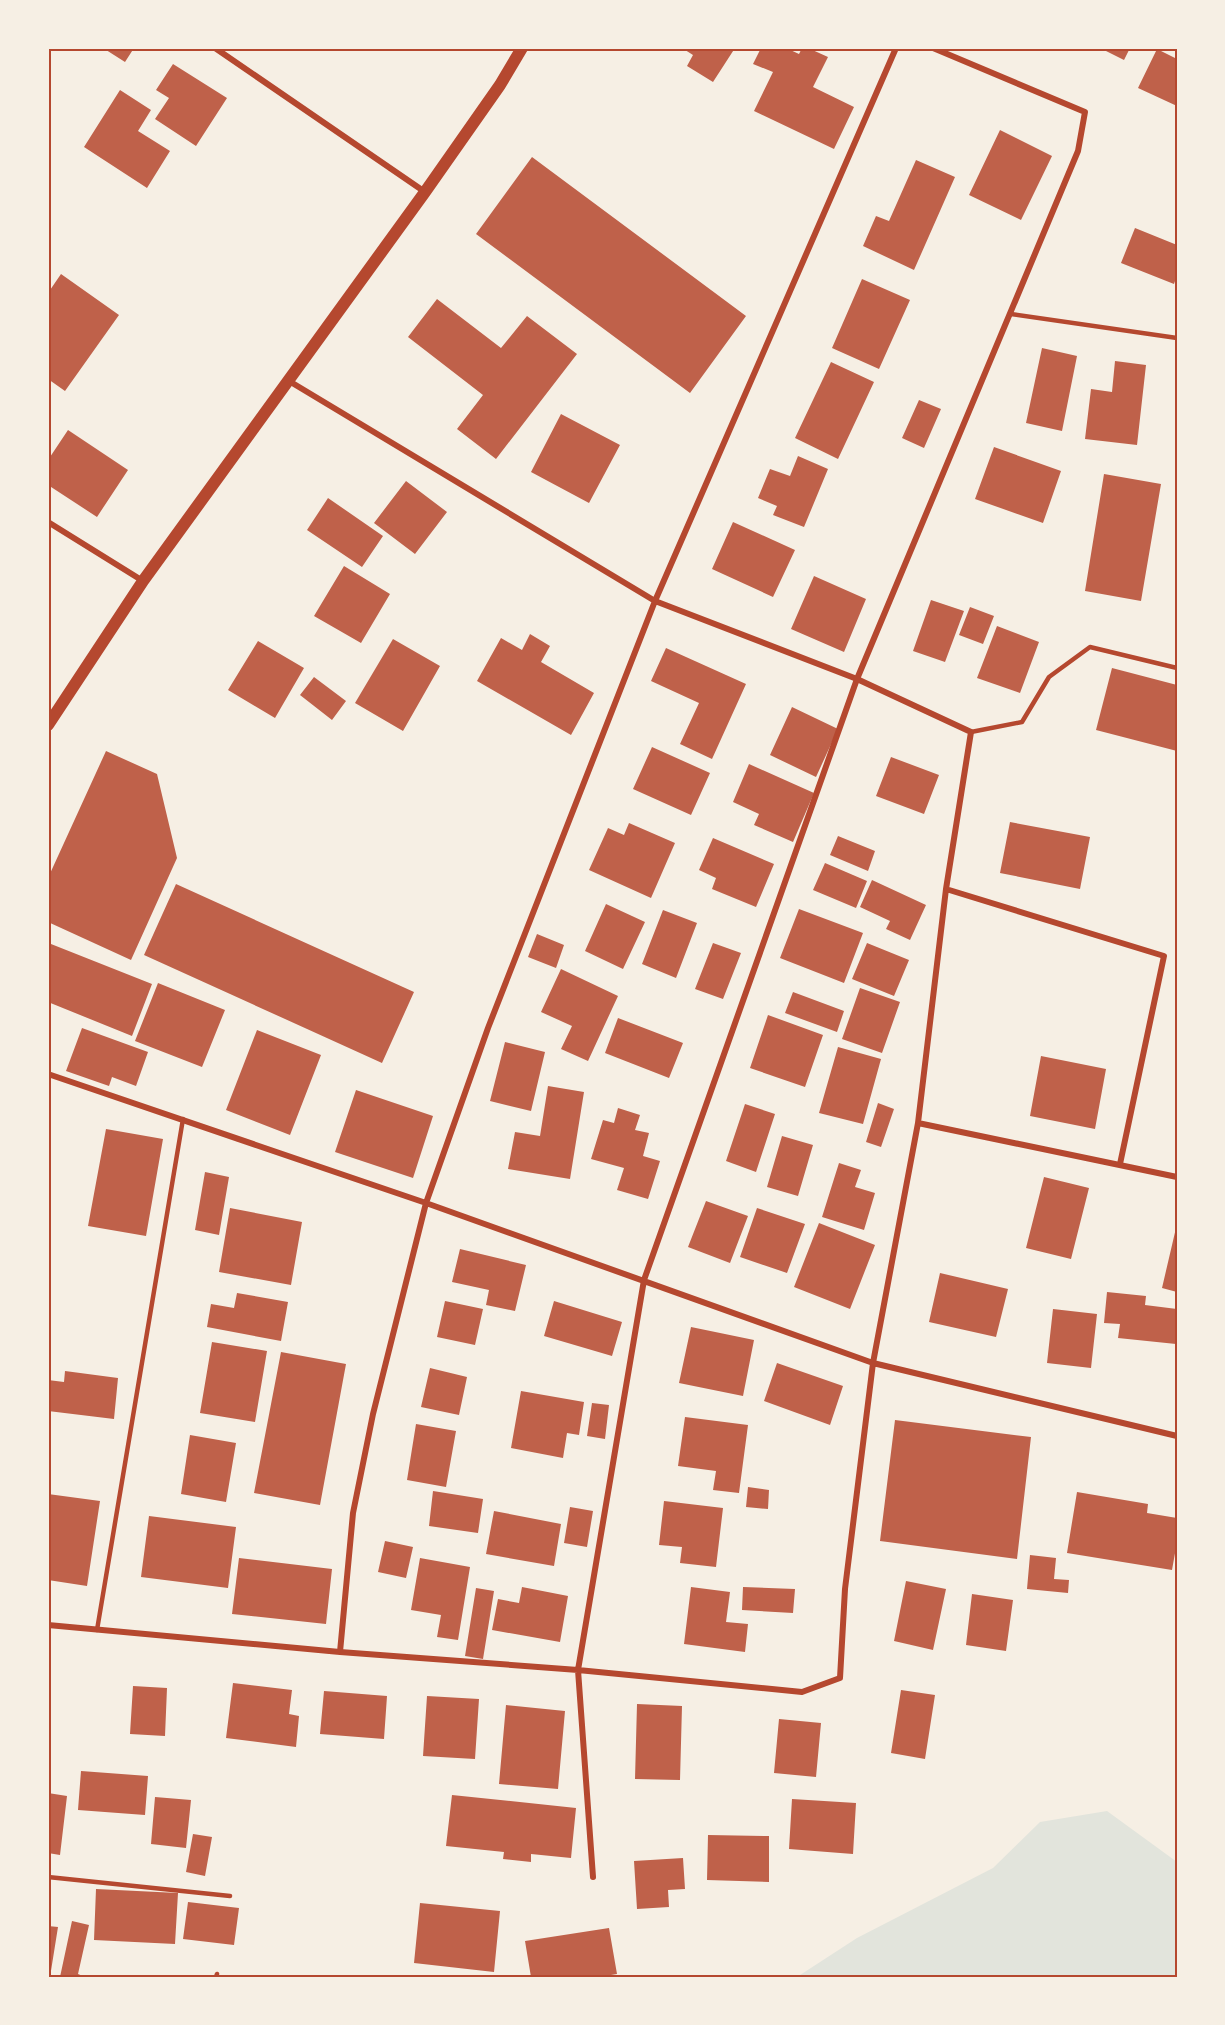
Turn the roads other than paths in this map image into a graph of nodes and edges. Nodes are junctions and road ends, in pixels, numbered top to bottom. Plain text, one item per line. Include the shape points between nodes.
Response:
1 (215, 48) edge
2 (522, 48) edge
3 (896, 48) edge
4 (933, 48) edge
5 (425, 192) junction
6 (1011, 314) junction
7 (1177, 338) edge
8 (289, 381) junction
9 (48, 522) edge
10 (143, 581) junction
11 (655, 601) junction
12 (1177, 668) edge
13 (857, 679) junction
14 (48, 725) edge
15 (971, 732) junction
16 (946, 889) junction
17 (48, 1074) edge
18 (183, 1119) junction
19 (918, 1123) junction
20 (1120, 1164) junction
21 (1177, 1177) edge
22 (426, 1203) junction
23 (644, 1280) junction
24 (873, 1363) junction
25 (1177, 1436) edge
26 (48, 1625) edge
27 (97, 1630) junction
28 (340, 1652) junction
29 (578, 1670) junction
30 (48, 1877) edge
31 (593, 1877) dead end
32 (230, 1896) dead end

1 - 5 street
2 - 5 main road
3 - 11 street
4 - 6 street via 1085,112 1078,151
5 - 8 main road
6 - 7 lane
6 - 13 street
8 - 10 main road
8 - 11 street
9 - 10 street
10 - 14 main road
11 - 13 street
11 - 22 street via 488,1028
12 - 15 lane via 1090,647 1049,677 1022,722
13 - 15 street
13 - 23 street
15 - 16 street
16 - 19 street
16 - 20 street via 1164,956
17 - 18 street
18 - 22 street
18 - 27 lane
19 - 20 street
19 - 24 street
20 - 21 street
22 - 23 street
22 - 28 street via 373,1414 353,1513
23 - 24 street
23 - 29 street
24 - 25 street
24 - 29 street via 845,1589 840,1678 802,1692
26 - 27 street
27 - 28 street
28 - 29 street
29 - 31 street
30 - 32 lane

